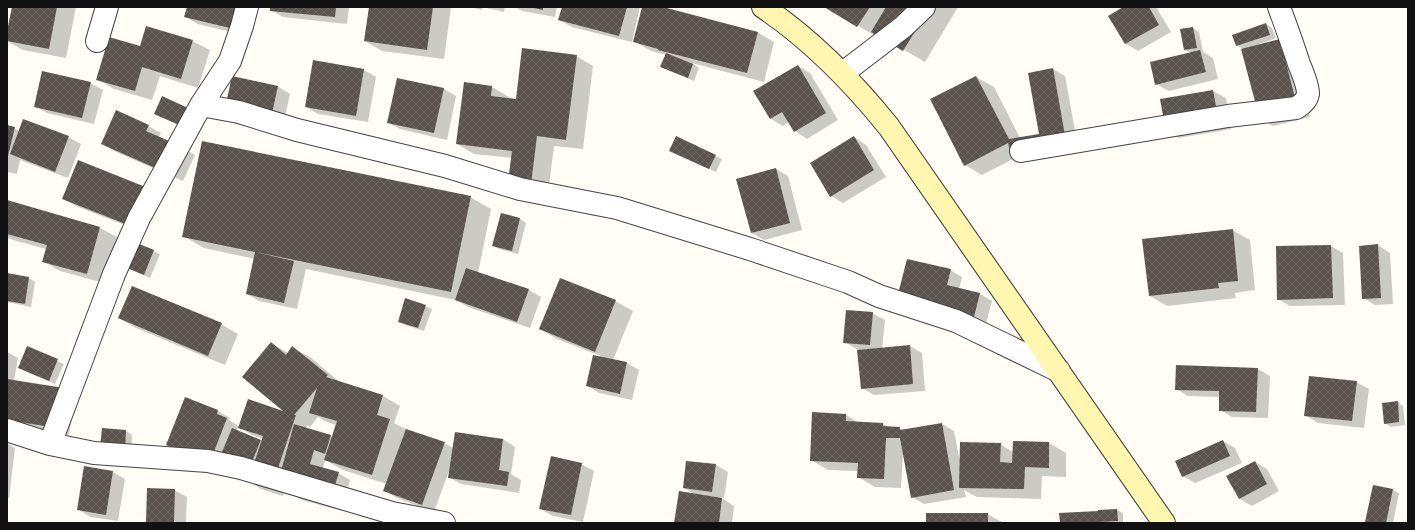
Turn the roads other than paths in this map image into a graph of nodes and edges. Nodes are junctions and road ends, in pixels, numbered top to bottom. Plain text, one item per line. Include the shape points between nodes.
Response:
1 (107, 7) edge
2 (247, 7) edge
3 (763, 7) edge
4 (924, 7) edge
5 (1279, 7) edge
6 (97, 41) dead end
7 (843, 73) junction
8 (201, 105) junction
9 (1022, 151) dead end
10 (1060, 371) junction
11 (7, 430) edge
12 (50, 444) junction
13 (444, 523) edge
14 (1164, 523) edge

1 - 6 street
2 - 8 street via 230,61
3 - 7 main road via 787,23
4 - 7 street via 903,27
5 - 9 street via 1307,88 1308,94 1302,105
7 - 10 main road via 889,127
8 - 10 street via 239,112 297,130 445,166 520,189 617,208 728,242 956,321
8 - 12 street via 139,218 114,274
10 - 14 main road
11 - 12 street
12 - 13 street via 94,453 214,462 392,513

